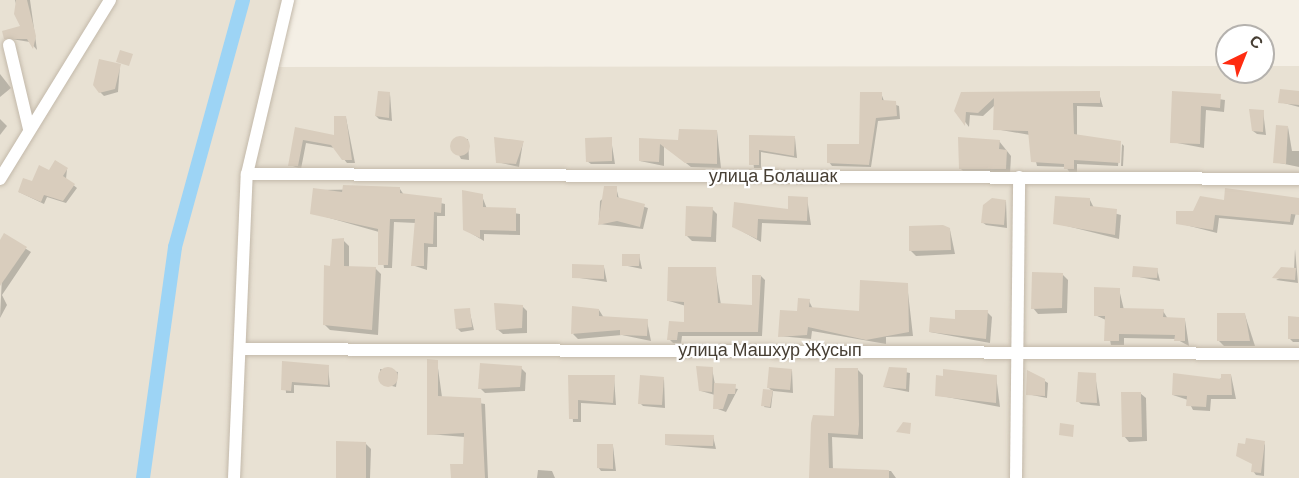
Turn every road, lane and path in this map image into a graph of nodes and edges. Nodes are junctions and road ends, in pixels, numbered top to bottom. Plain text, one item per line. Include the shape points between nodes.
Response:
1 (110, 0) edge
2 (288, 0) edge
3 (9, 45) dead end
4 (29, 129) junction
5 (247, 174) junction
6 (1019, 177) junction
7 (0, 179) edge
8 (1299, 179) edge
9 (241, 350) junction
10 (1016, 352) junction
11 (1299, 354) edge
12 (234, 478) edge
13 (1016, 478) edge

1 - 4 street
2 - 5 street
3 - 4 street
4 - 7 street
5 - 6 street, улица Болашак
5 - 9 street
6 - 8 street, улица Болашак
6 - 10 street
9 - 10 street, улица Машхур Жусып
9 - 12 street
10 - 11 street, улица Машхур Жусып
10 - 13 street

